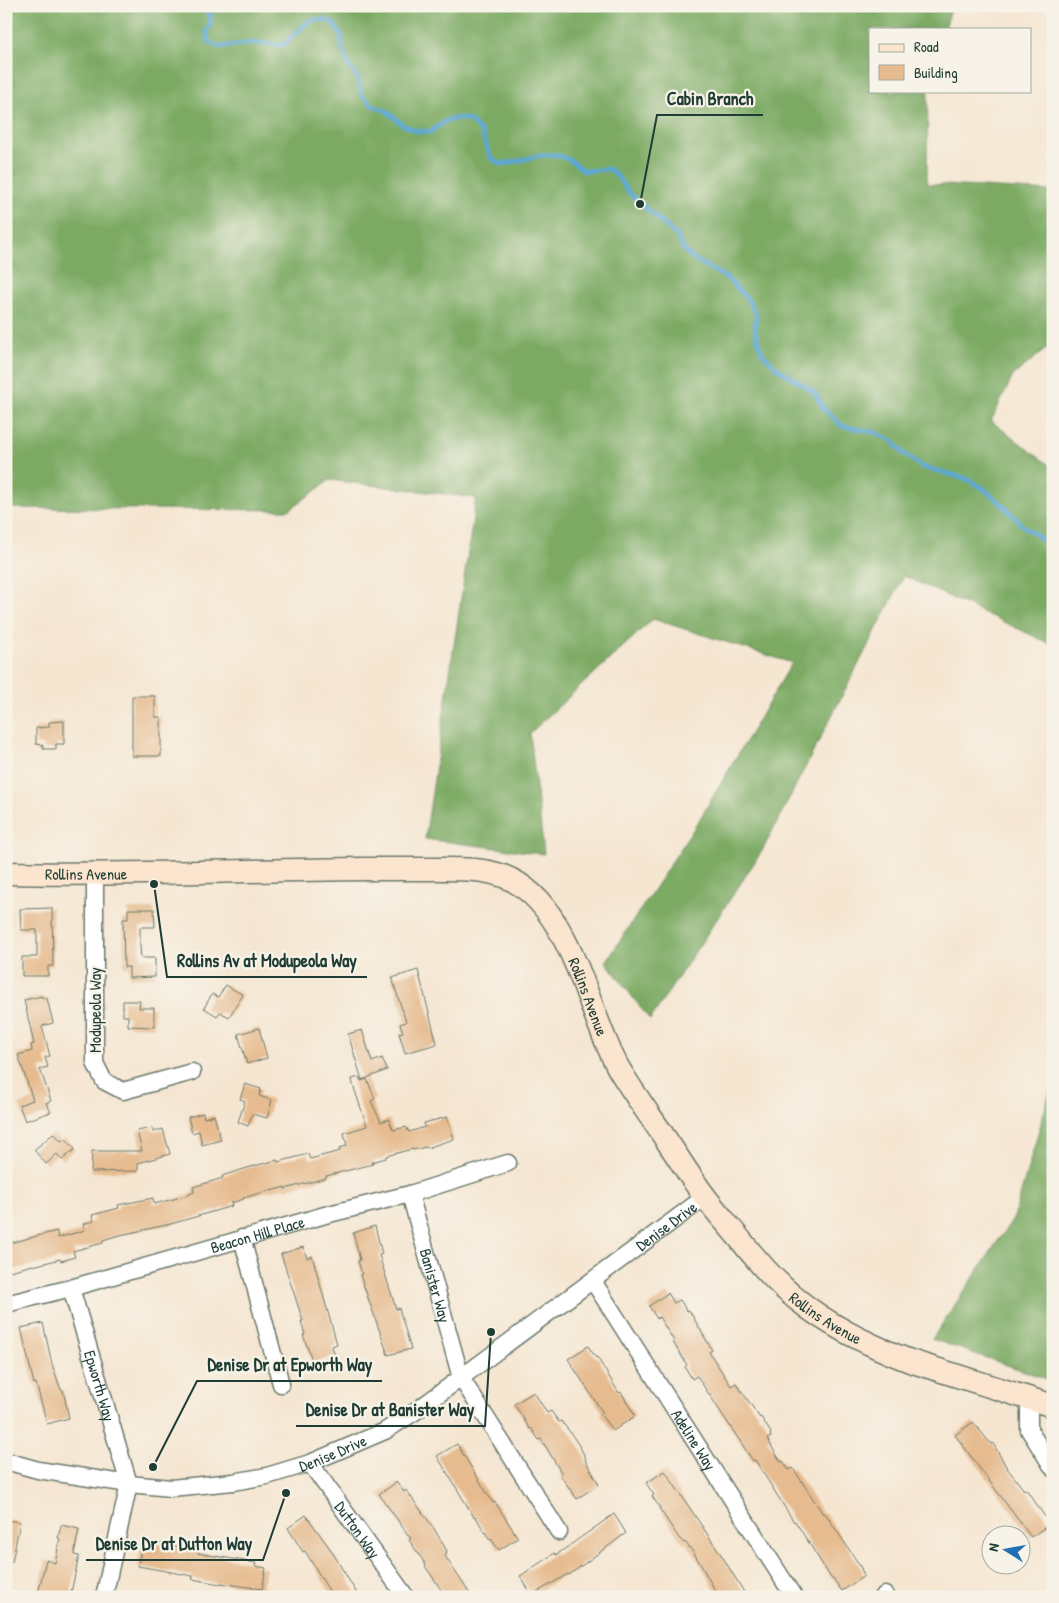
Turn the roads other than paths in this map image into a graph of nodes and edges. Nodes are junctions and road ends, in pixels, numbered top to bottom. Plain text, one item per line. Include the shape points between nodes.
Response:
1 (6, 873) edge
2 (95, 874) junction
3 (192, 1072) dead end
4 (508, 1163) dead end
5 (410, 1194) junction
6 (705, 1197) junction
7 (242, 1238) junction
8 (593, 1281) junction
9 (71, 1288) junction
10 (6, 1304) edge
11 (461, 1378) junction
12 (281, 1384) dead end
13 (1046, 1402) edge
14 (6, 1462) edge
15 (310, 1463) junction
16 (1053, 1468) edge
17 (129, 1484) junction
18 (559, 1532) dead end
19 (108, 1596) edge
20 (406, 1597) edge
21 (794, 1597) edge

1 - 2 street, Rollins Avenue
2 - 3 street, Modupeola Way via 95,1063 104,1081 123,1090
2 - 6 street, Rollins Avenue via 449,869 486,872 524,886 556,923 619,1068
4 - 5 street, Beacon Hill Place
5 - 7 street, Beacon Hill Place
5 - 11 street, Banister Way
6 - 8 street, Denise Drive
6 - 13 street, Rollins Avenue via 761,1266 818,1316 889,1353
7 - 9 street, Beacon Hill Place
7 - 12 street
8 - 11 street, Denise Drive
8 - 21 street, Adeline Way
9 - 10 street, Beacon Hill Place
9 - 17 street, Epworth Way
11 - 15 street, Denise Drive via 385,1431
11 - 18 street, Banister Way
13 - 16 street via 1028,1430
14 - 17 street, Denise Drive
15 - 17 street, Denise Drive via 233,1482 171,1488
15 - 20 street, Dutton Way
17 - 19 street

